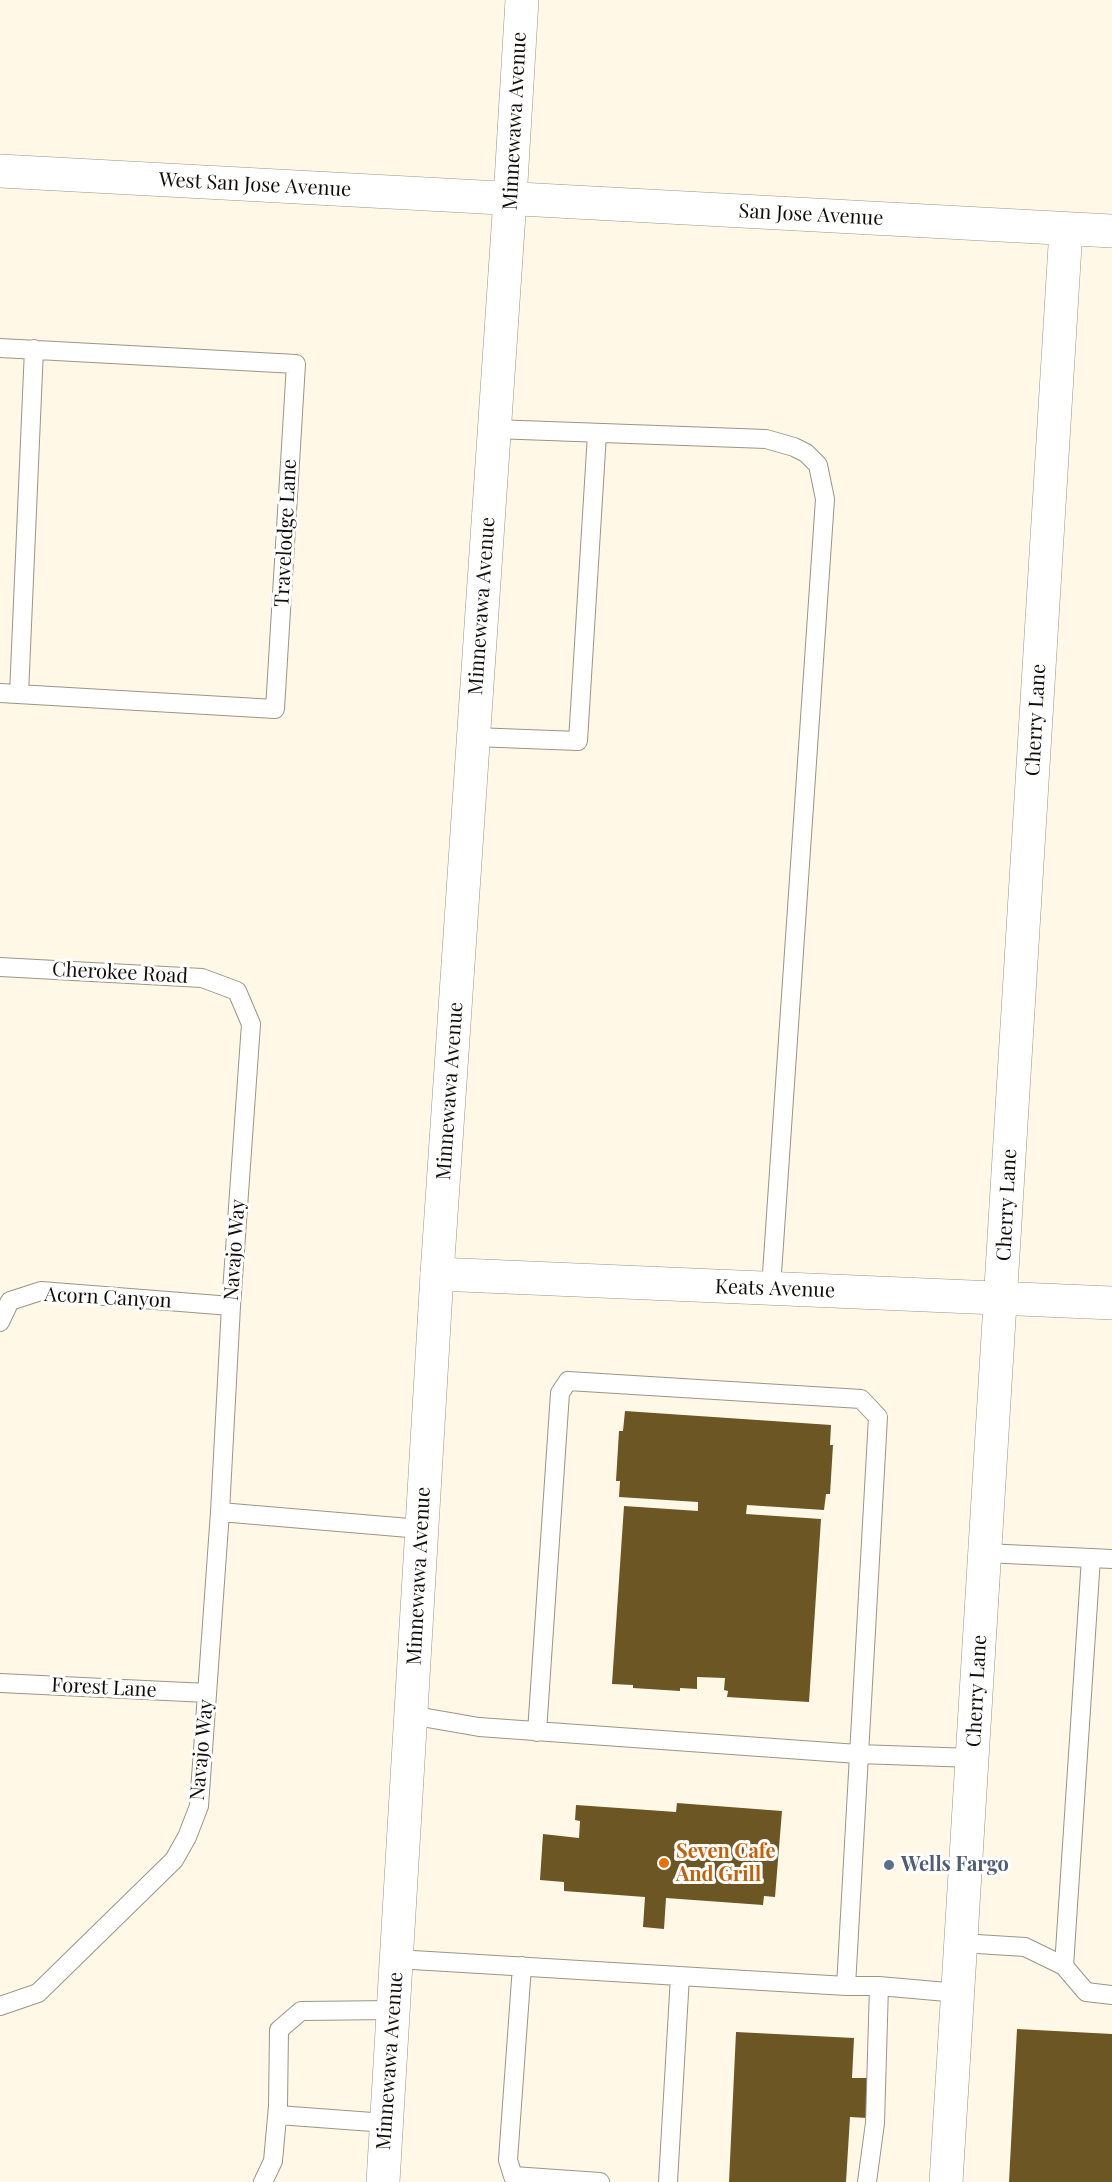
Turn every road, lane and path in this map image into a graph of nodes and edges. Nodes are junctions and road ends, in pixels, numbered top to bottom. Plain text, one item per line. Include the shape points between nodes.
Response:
1 (522, 0) edge
2 (0, 171) edge
3 (510, 199) junction
4 (1066, 229) junction
5 (1112, 231) edge
6 (0, 348) edge
7 (33, 350) junction
8 (494, 429) junction
9 (597, 434) junction
10 (0, 693) edge
11 (19, 694) junction
12 (474, 736) junction
13 (0, 967) edge
14 (237, 991) joint
15 (437, 1274) junction
16 (771, 1288) junction
17 (1001, 1298) junction
18 (1112, 1303) edge
19 (231, 1306) junction
20 (0, 1322) edge
21 (220, 1512) junction
22 (421, 1529) junction
23 (985, 1553) junction
24 (1091, 1558) junction
25 (1112, 1559) edge
26 (0, 1683) edge
27 (207, 1693) junction
28 (410, 1715) junction
29 (537, 1732) junction
30 (858, 1754) junction
31 (973, 1758) junction
32 (961, 1942) junction
33 (396, 1959) junction
34 (522, 1966) junction
35 (1064, 1966) junction
36 (680, 1976) junction
37 (846, 1986) junction
38 (879, 1986) junction
39 (958, 1993) junction
40 (1112, 1995) edge
41 (0, 2006) edge
42 (393, 2010) junction
43 (278, 2115) junction
44 (386, 2123) junction
45 (263, 2182) edge
46 (383, 2182) edge
47 (600, 2182) edge
48 (669, 2182) edge
49 (867, 2182) edge
50 (946, 2182) edge

1 - 3 street, Minnewawa Avenue
2 - 3 street, West San Jose Avenue
3 - 4 street, San Jose Avenue
3 - 8 street, Minnewawa Avenue
4 - 5 street, San Jose Avenue
4 - 17 street, Cherry Lane
6 - 7 lane, Travelodge Lane
7 - 11 lane
7 - 11 lane, Travelodge Lane via 296,364 275,709
8 - 9 lane
8 - 12 street, Minnewawa Avenue
9 - 12 lane via 578,741
9 - 16 lane via 766,439 794,447 818,465 825,499
10 - 11 lane, Travelodge Lane
12 - 15 street, Minnewawa Avenue
13 - 14 lane, Cherokee Road via 202,978
14 - 19 lane, Navajo Way via 251,1024
15 - 16 street, Keats Avenue
15 - 22 street, Minnewawa Avenue
16 - 17 street, Keats Avenue
17 - 18 street, Keats Avenue
17 - 23 street, Cherry Lane
19 - 20 lane, Acorn Canyon via 41,1291 10,1301
19 - 21 lane, Navajo Way
21 - 22 lane
21 - 27 lane, Navajo Way
22 - 28 street, Minnewawa Avenue
23 - 24 lane
23 - 31 street, Cherry Lane
24 - 25 lane
24 - 35 lane
26 - 27 lane, Forest Lane
27 - 41 lane, Navajo Way via 199,1806 188,1837 174,1860 38,1993
28 - 29 lane
28 - 33 street, Minnewawa Avenue
29 - 30 lane
29 - 30 lane via 560,1393 568,1381 861,1399 878,1417
30 - 31 lane
30 - 37 lane
31 - 32 street, Cherry Lane
32 - 35 lane via 1025,1947
32 - 39 street, Cherry Lane
33 - 34 lane
33 - 42 street, Minnewawa Avenue
34 - 36 lane
34 - 47 lane via 508,2160 513,2176
35 - 40 lane via 1086,1992
36 - 37 lane
36 - 48 lane
37 - 38 lane
38 - 39 lane
38 - 49 lane via 875,2123
39 - 50 street, Cherry Lane
42 - 43 lane via 301,2011 279,2031
42 - 44 street, Minnewawa Avenue
43 - 44 lane
43 - 45 lane via 273,2162
44 - 46 street, Minnewawa Avenue

